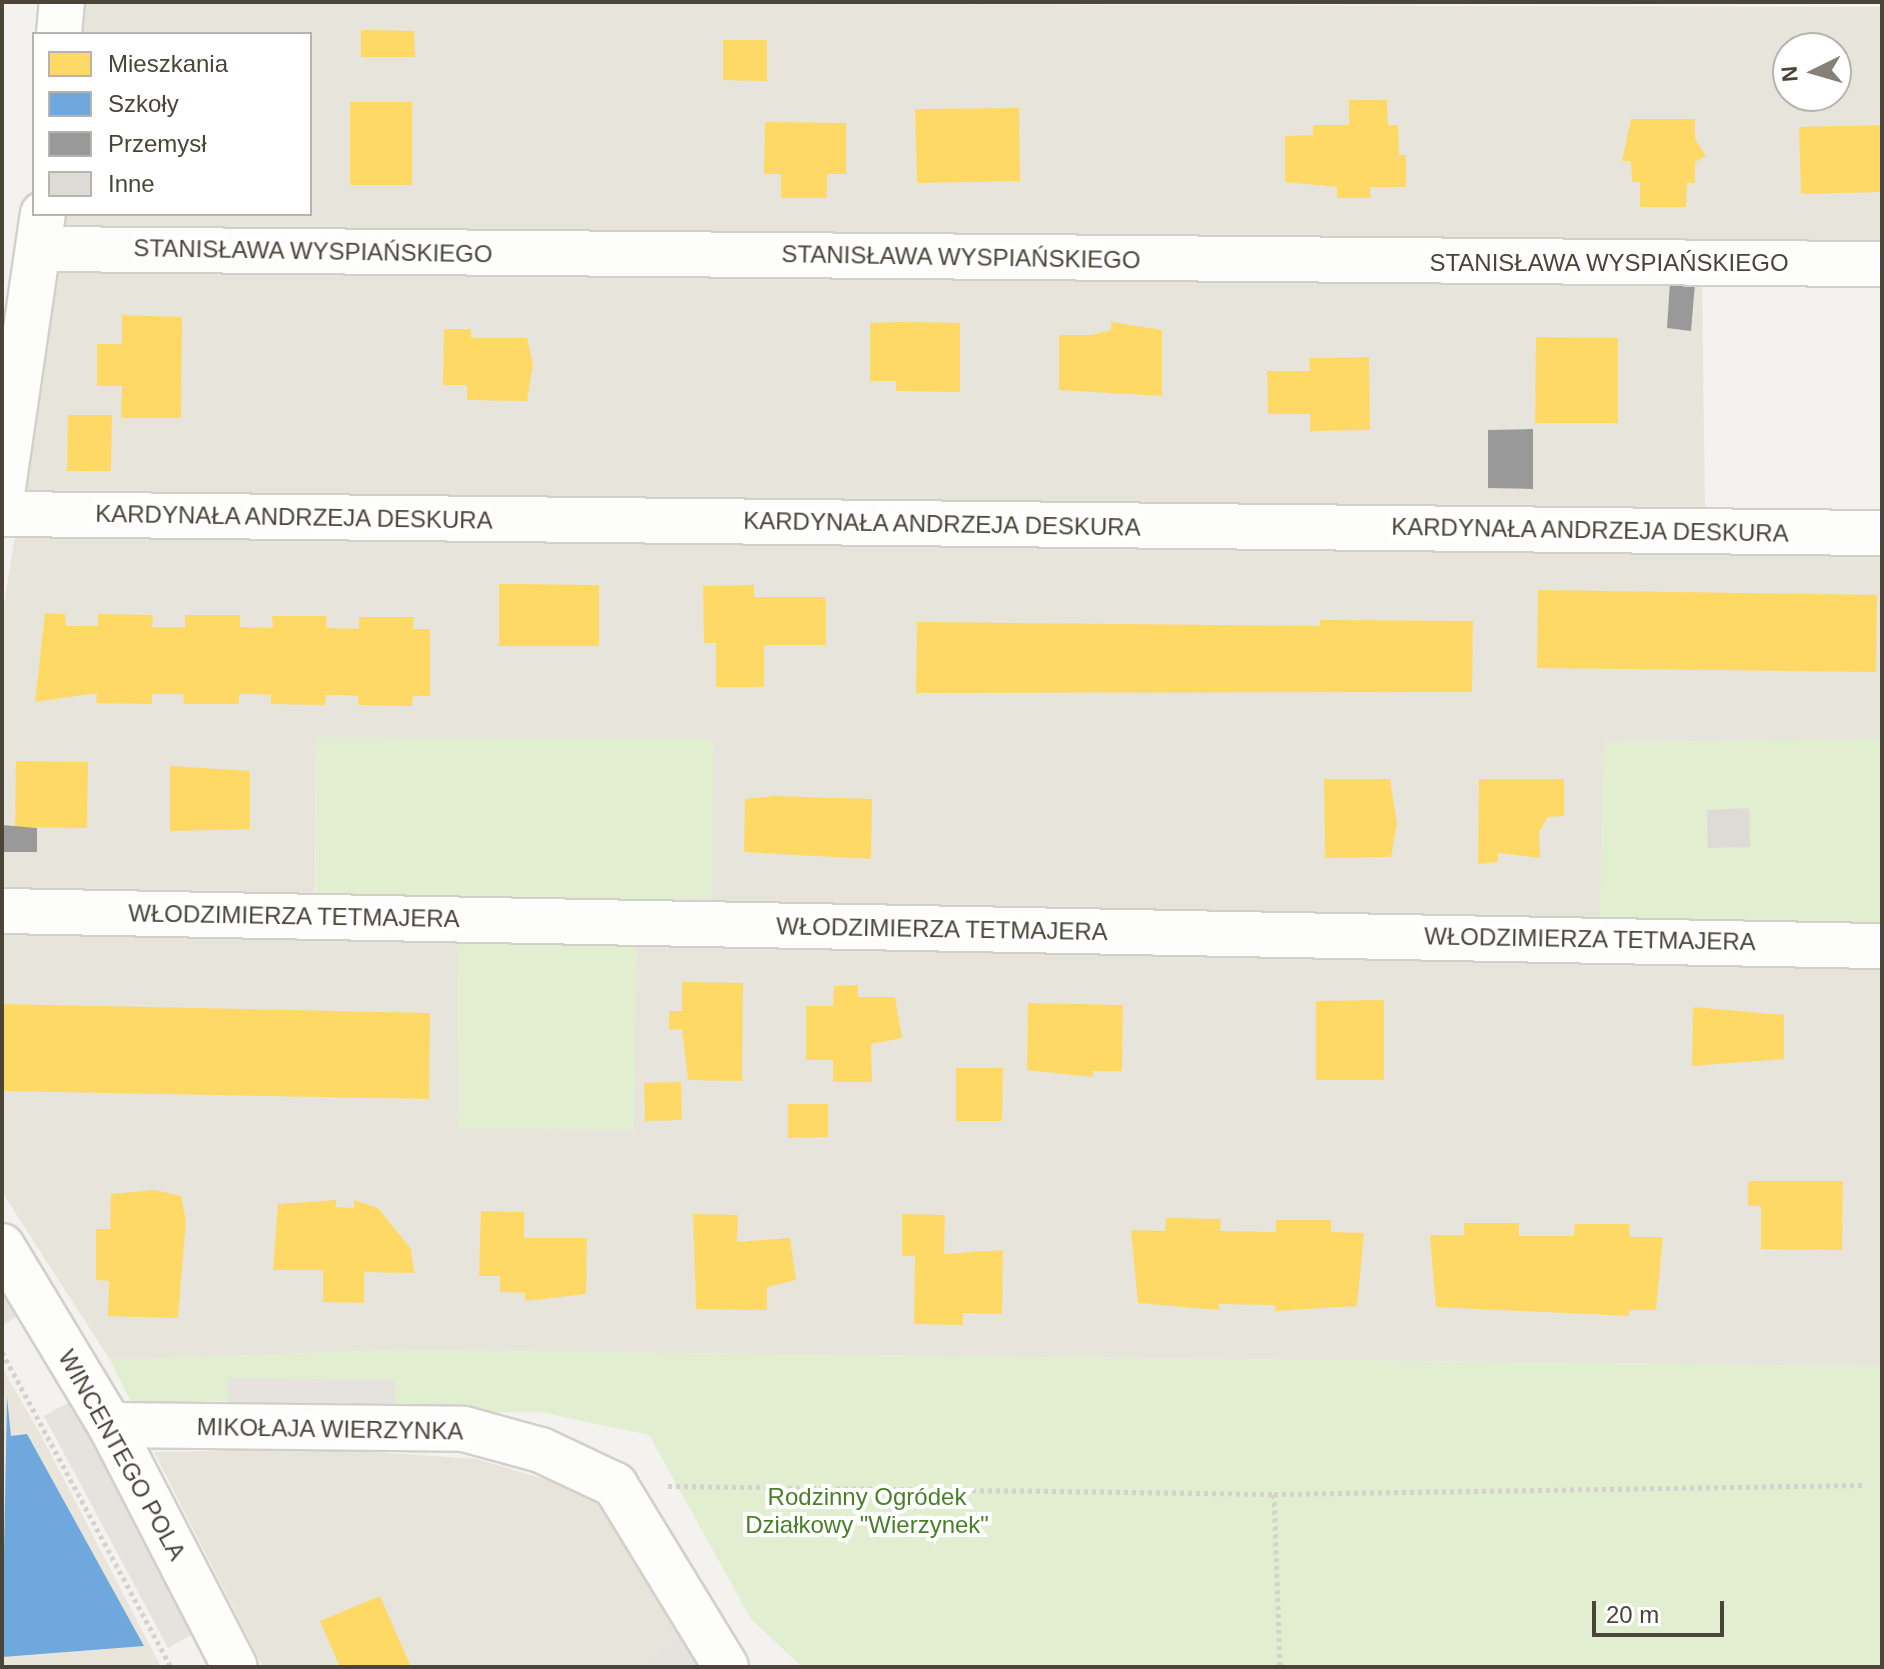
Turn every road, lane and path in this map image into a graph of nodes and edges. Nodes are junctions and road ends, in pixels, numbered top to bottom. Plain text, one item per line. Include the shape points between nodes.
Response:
1 (62, 2) edge
2 (59, 32) edge
3 (41, 232) edge
4 (1882, 264) edge
5 (2, 494) edge
6 (2, 514) edge
7 (1882, 533) edge
8 (2, 911) edge
9 (1882, 946) edge
10 (2, 1246) edge
11 (2, 1352) edge
12 (110, 1425) junction
13 (615, 1485) junction
14 (1865, 1485) dead end
15 (1274, 1494) junction
16 (171, 1667) edge
17 (235, 1667) edge
18 (726, 1667) edge
19 (1280, 1667) edge

1 - 2 street
3 - 4 street, STANISŁAWA WYSPIAŃSKIEGO
3 - 5 street
6 - 7 street, KARDYNAŁA ANDRZEJA DESKURA
8 - 9 street, WŁODZIMIERZA TETMAJERA
10 - 12 street, WINCENTEGO POLA
11 - 16 path
12 - 13 street, MIKOŁAJA WIERZYNKA via 464,1429 541,1450
12 - 17 street, WINCENTEGO POLA
13 - 15 path
13 - 18 street
14 - 15 path
15 - 19 path

